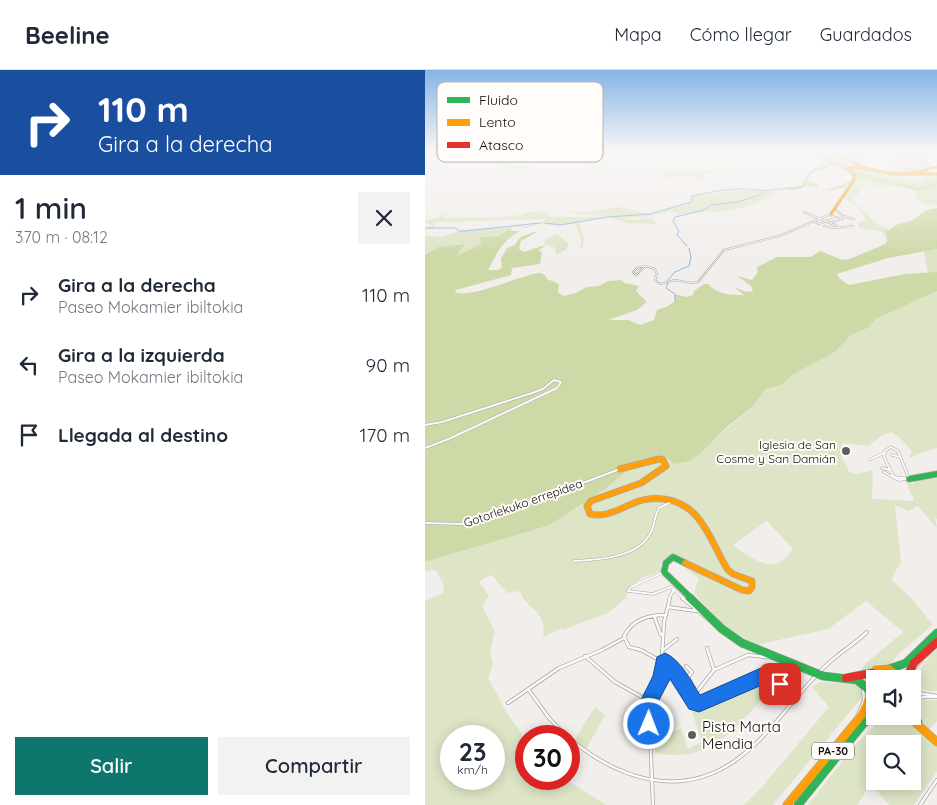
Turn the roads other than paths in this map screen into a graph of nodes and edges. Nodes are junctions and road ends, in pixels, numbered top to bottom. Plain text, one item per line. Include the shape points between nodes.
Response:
1 (850, 186) edge
2 (835, 209) junction
3 (804, 212) dead end
4 (830, 215) junction
5 (843, 218) junction
6 (824, 219) junction
7 (854, 219) dead end
8 (827, 220) junction
9 (815, 222) junction
10 (834, 222) junction
11 (837, 225) junction
12 (824, 226) dead end
13 (853, 226) dead end
14 (834, 228) junction
15 (841, 228) junction
16 (645, 266) junction
17 (425, 425) edge
18 (425, 448) edge
19 (884, 453) junction
20 (892, 456) dead end
21 (900, 457) junction
22 (871, 459) dead end
23 (882, 468) dead end
24 (620, 469) joint
25 (890, 470) junction
26 (884, 472) dead end
27 (937, 474) edge
28 (892, 476) junction
29 (909, 479) junction
30 (673, 501) junction
31 (425, 523) edge
32 (574, 561) dead end
33 (665, 572) junction
34 (674, 588) junction
35 (669, 607) junction
36 (696, 611) junction
37 (653, 615) junction
38 (666, 615) junction
39 (719, 626) junction
40 (867, 632) dead end
41 (937, 633) edge
42 (661, 637) junction
43 (624, 638) junction
44 (677, 639) dead end
45 (937, 642) edge
46 (707, 648) dead end
47 (662, 651) junction
48 (924, 654) junction
49 (585, 656) junction
50 (662, 657) junction
51 (775, 658) junction
52 (659, 660) junction
53 (664, 662) junction
54 (686, 666) dead end
55 (889, 669) joint
56 (714, 670) junction
57 (878, 670) edge
58 (910, 670) edge
59 (914, 670) edge
60 (818, 674) junction
61 (866, 674) edge
62 (839, 678) junction
63 (863, 684) junction
64 (866, 687) edge
65 (529, 689) junction
66 (686, 690) junction
67 (800, 694) junction
68 (922, 694) edge
69 (937, 696) edge
70 (921, 698) edge
71 (691, 699) junction
72 (649, 701) junction
73 (508, 703) dead end
74 (866, 707) edge
75 (856, 722) junction
76 (866, 722) edge
77 (556, 725) edge
78 (920, 725) edge
79 (937, 742) edge
80 (580, 747) edge
81 (937, 780) edge
82 (653, 782) junction
83 (653, 805) edge
84 (787, 805) edge
85 (799, 805) edge
86 (920, 805) edge

1 - 2 main road
2 - 4 main road
2 - 5 street
3 - 6 street
4 - 5 street
4 - 6 street
5 - 7 street
5 - 10 street
6 - 8 street
6 - 9 street
8 - 9 street via 819,224
8 - 10 street
9 - 16 street via 779,236 724,250 698,282 675,280 661,284 655,278 655,269
10 - 11 street
11 - 14 street
11 - 15 street
12 - 14 street
13 - 15 street
14 - 15 street
16 - 16 street via 636,268 633,272 636,275
17 - 18 street via 532,394 555,380 561,382 557,388
19 - 21 street via 891,447 898,451
19 - 22 street
19 - 25 street
20 - 21 street
21 - 29 street
23 - 25 street
24 - 30 main road via 659,459 666,466 653,475 591,500 587,506 590,514 599,517 649,497
24 - 31 street, Gotorlekuko errepidea via 464,524
25 - 28 street
26 - 28 street
27 - 29 main road
28 - 29 street via 900,481
30 - 32 street via 660,506 649,537 632,550
30 - 33 main road via 687,506 701,518 727,569 733,575 748,578 753,587 749,591 741,590 673,557 664,565
33 - 34 street via 628,591 653,594 668,587
33 - 39 main road
34 - 35 street
34 - 36 street
35 - 36 street
35 - 38 street
36 - 39 street
37 - 38 street
37 - 42 street
37 - 43 street via 640,618 625,631
38 - 42 street
39 - 51 main road via 743,643
40 - 60 street
41 - 55 main road via 906,663
42 - 47 street
43 - 49 street
43 - 52 street via 629,647
44 - 47 street
45 - 48 main road
46 - 56 street
47 - 50 street
48 - 58 main road
48 - 59 street
49 - 65 street via 559,668
49 - 72 street via 615,684
50 - 52 street
50 - 53 street
51 - 56 street via 748,655
51 - 60 main road
52 - 53 street
53 - 66 street via 679,677
53 - 72 street via 661,678
54 - 66 street via 692,672 688,677 691,683
55 - 57 main road
56 - 71 street
60 - 62 main road
60 - 67 street
61 - 62 main road
62 - 63 main road
63 - 64 main road
63 - 75 street via 865,696
65 - 73 street
65 - 77 street
66 - 71 street
67 - 71 street via 761,677 699,704
67 - 82 street via 754,745 725,770 710,778 688,783
68 - 69 street
69 - 70 street
72 - 82 street
74 - 75 main road, PA-30
75 - 84 main road, PA-30
76 - 85 main road, PA-30
78 - 79 main road
80 - 82 street via 621,771
81 - 86 street
82 - 83 street

